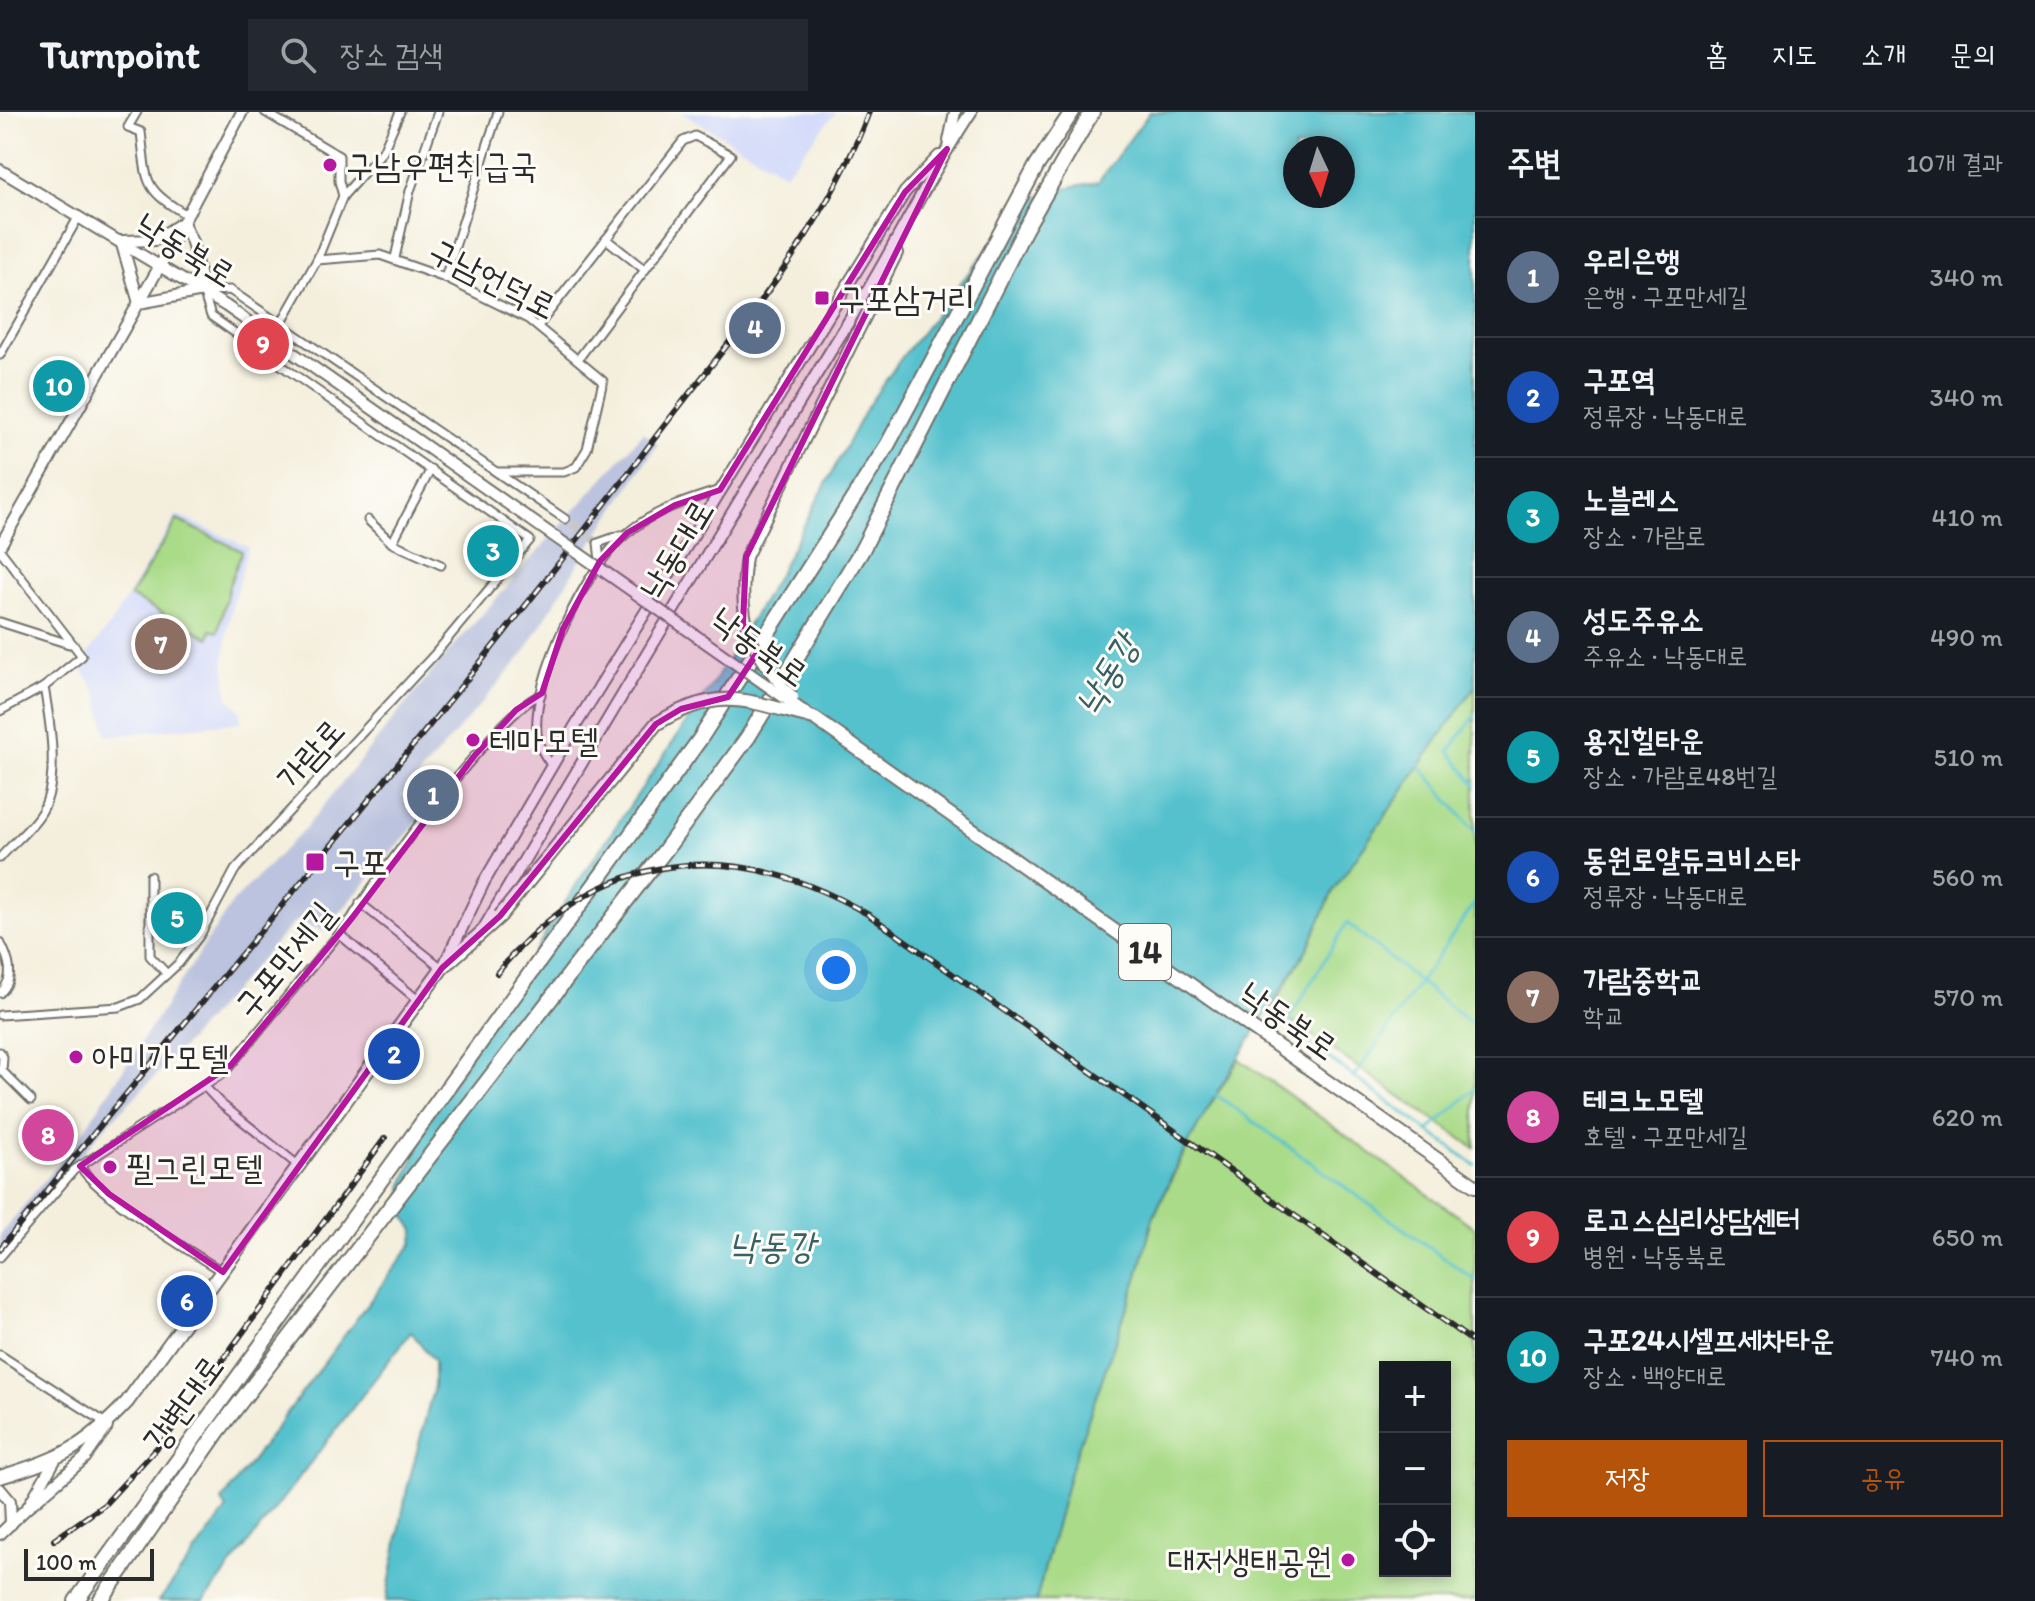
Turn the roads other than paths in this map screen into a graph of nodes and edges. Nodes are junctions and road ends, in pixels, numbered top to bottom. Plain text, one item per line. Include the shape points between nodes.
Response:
1 (137, 112) edge
2 (242, 112) edge
3 (265, 112) edge
4 (400, 112) edge
5 (438, 112) edge
6 (498, 112) edge
7 (955, 112) edge
8 (971, 112) edge
9 (1072, 112) edge
10 (1092, 112) edge
11 (947, 149) junction
12 (0, 170) edge
13 (343, 196) junction
14 (79, 216) junction
15 (185, 219) junction
16 (606, 239) junction
17 (121, 241) junction
18 (395, 258) junction
19 (317, 260) junction
20 (161, 264) junction
21 (645, 270) junction
22 (445, 278) junction
23 (203, 291) junction
24 (139, 303) junction
25 (280, 325) junction
26 (538, 326) junction
27 (0, 355) edge
28 (579, 358) junction
29 (431, 469) junction
30 (497, 472) junction
31 (720, 490) junction
32 (565, 519) tunnel mouth
33 (368, 520) dead end
34 (627, 533) junction
35 (1, 542) edge
36 (392, 543) junction
37 (600, 561) junction
38 (441, 565) dead end
39 (0, 622) edge
40 (71, 645) junction
41 (44, 687) junction
42 (541, 695) junction
43 (0, 711) edge
44 (814, 718) junction
45 (552, 766) junction
46 (0, 858) edge
47 (150, 876) dead end
48 (360, 903) junction
49 (339, 934) junction
50 (0, 942) edge
51 (442, 968) junction
52 (167, 974) junction
53 (0, 993) edge
54 (419, 1001) junction
55 (0, 1015) edge
56 (0, 1052) edge
57 (206, 1088) junction
58 (31, 1100) dead end
59 (80, 1166) junction
60 (299, 1167) junction
61 (1475, 1186) edge
62 (0, 1257) edge
63 (223, 1272) junction
64 (0, 1355) edge
65 (112, 1418) junction
66 (55, 1460) junction
67 (0, 1477) edge
68 (0, 1489) edge
69 (28, 1507) junction
70 (11, 1524) junction
71 (0, 1534) edge
72 (76, 1601) edge
73 (100, 1601) edge

1 - 15 street via 128,127 141,132 146,175 156,197
2 - 15 main road
3 - 13 street via 339,156
4 - 13 street via 383,151
5 - 18 street via 410,191
6 - 22 street
7 - 11 main road
8 - 11 main road, 낙동대로
9 - 72 highway, 강변대로, bridge via 1037,165 888,444 692,752
10 - 73 highway, 강변대로, bridge via 1025,229 862,550 748,737 218,1431
11 - 31 main road, 낙동대로 / 14 via 905,192
11 - 44 main road, 14, bridge via 746,557 743,624 763,667
11 - 51 main road, 낙동대로 via 907,226 482,931
12 - 14 main road, 낙동북로
13 - 19 street
14 - 17 main road, 낙동북로
14 - 27 street
15 - 17 main road via 155,240
15 - 20 main road
15 - 23 main road
16 - 21 street
16 - 21 street via 690,136 731,155
16 - 26 street
17 - 20 main road, 낙동북로
17 - 24 main road
18 - 19 street, 구남언덕로
18 - 22 street, 구남언덕로
19 - 25 street
20 - 23 main road, 낙동북로
20 - 24 main road
21 - 28 street
22 - 26 street, 구남언덕로
23 - 24 main road
23 - 25 street via 230,290
23 - 29 street via 211,316
23 - 44 main road, 낙동북로, bridge
24 - 35 main road
25 - 30 street
26 - 28 street, 구남언덕로
28 - 30 street, 구남언덕로 via 603,381 587,449 576,467 564,472
29 - 36 street
29 - 52 street, 가람로 via 530,540 434,655 235,870 200,935
30 - 32 street
31 - 34 street via 675,505
31 - 45 main road, 낙동대로 / 14
33 - 36 street
34 - 37 street
34 - 37 street via 598,543
35 - 40 street
36 - 38 street
37 - 42 street via 563,629
39 - 40 street
40 - 41 street via 82,656
41 - 43 street
41 - 46 street via 52,748 47,798 41,814
42 - 45 street via 537,736
42 - 48 street, 구포만세길 via 516,710 475,755
44 - 51 main road, 14, bridge via 728,697 681,709 656,724 500,916
44 - 61 main road, 낙동북로 / 14
45 - 51 main road, 낙동대로 / 14 via 484,882
47 - 52 street via 150,956
48 - 49 street, 구포만세길
48 - 51 street
49 - 54 street
49 - 57 street, 구포만세길
50 - 53 street via 10,969
51 - 54 main road, 낙동대로 / 14
52 - 55 street, 가람로 via 133,1003
54 - 60 main road, 낙동대로 / 14
56 - 58 street via 2,1071
57 - 59 street, 구포만세길
57 - 60 street
59 - 62 street, 구포만세길
59 - 63 street via 109,1194
60 - 63 main road, 낙동대로 / 14
63 - 65 main road, 낙동대로 / 14
64 - 65 street
65 - 66 main road, 낙동대로 / 14 via 91,1439
65 - 69 main road via 85,1458
66 - 67 main road, 낙동대로 / 14
66 - 69 main road
68 - 70 main road via 10,1501
69 - 70 main road
70 - 71 main road

